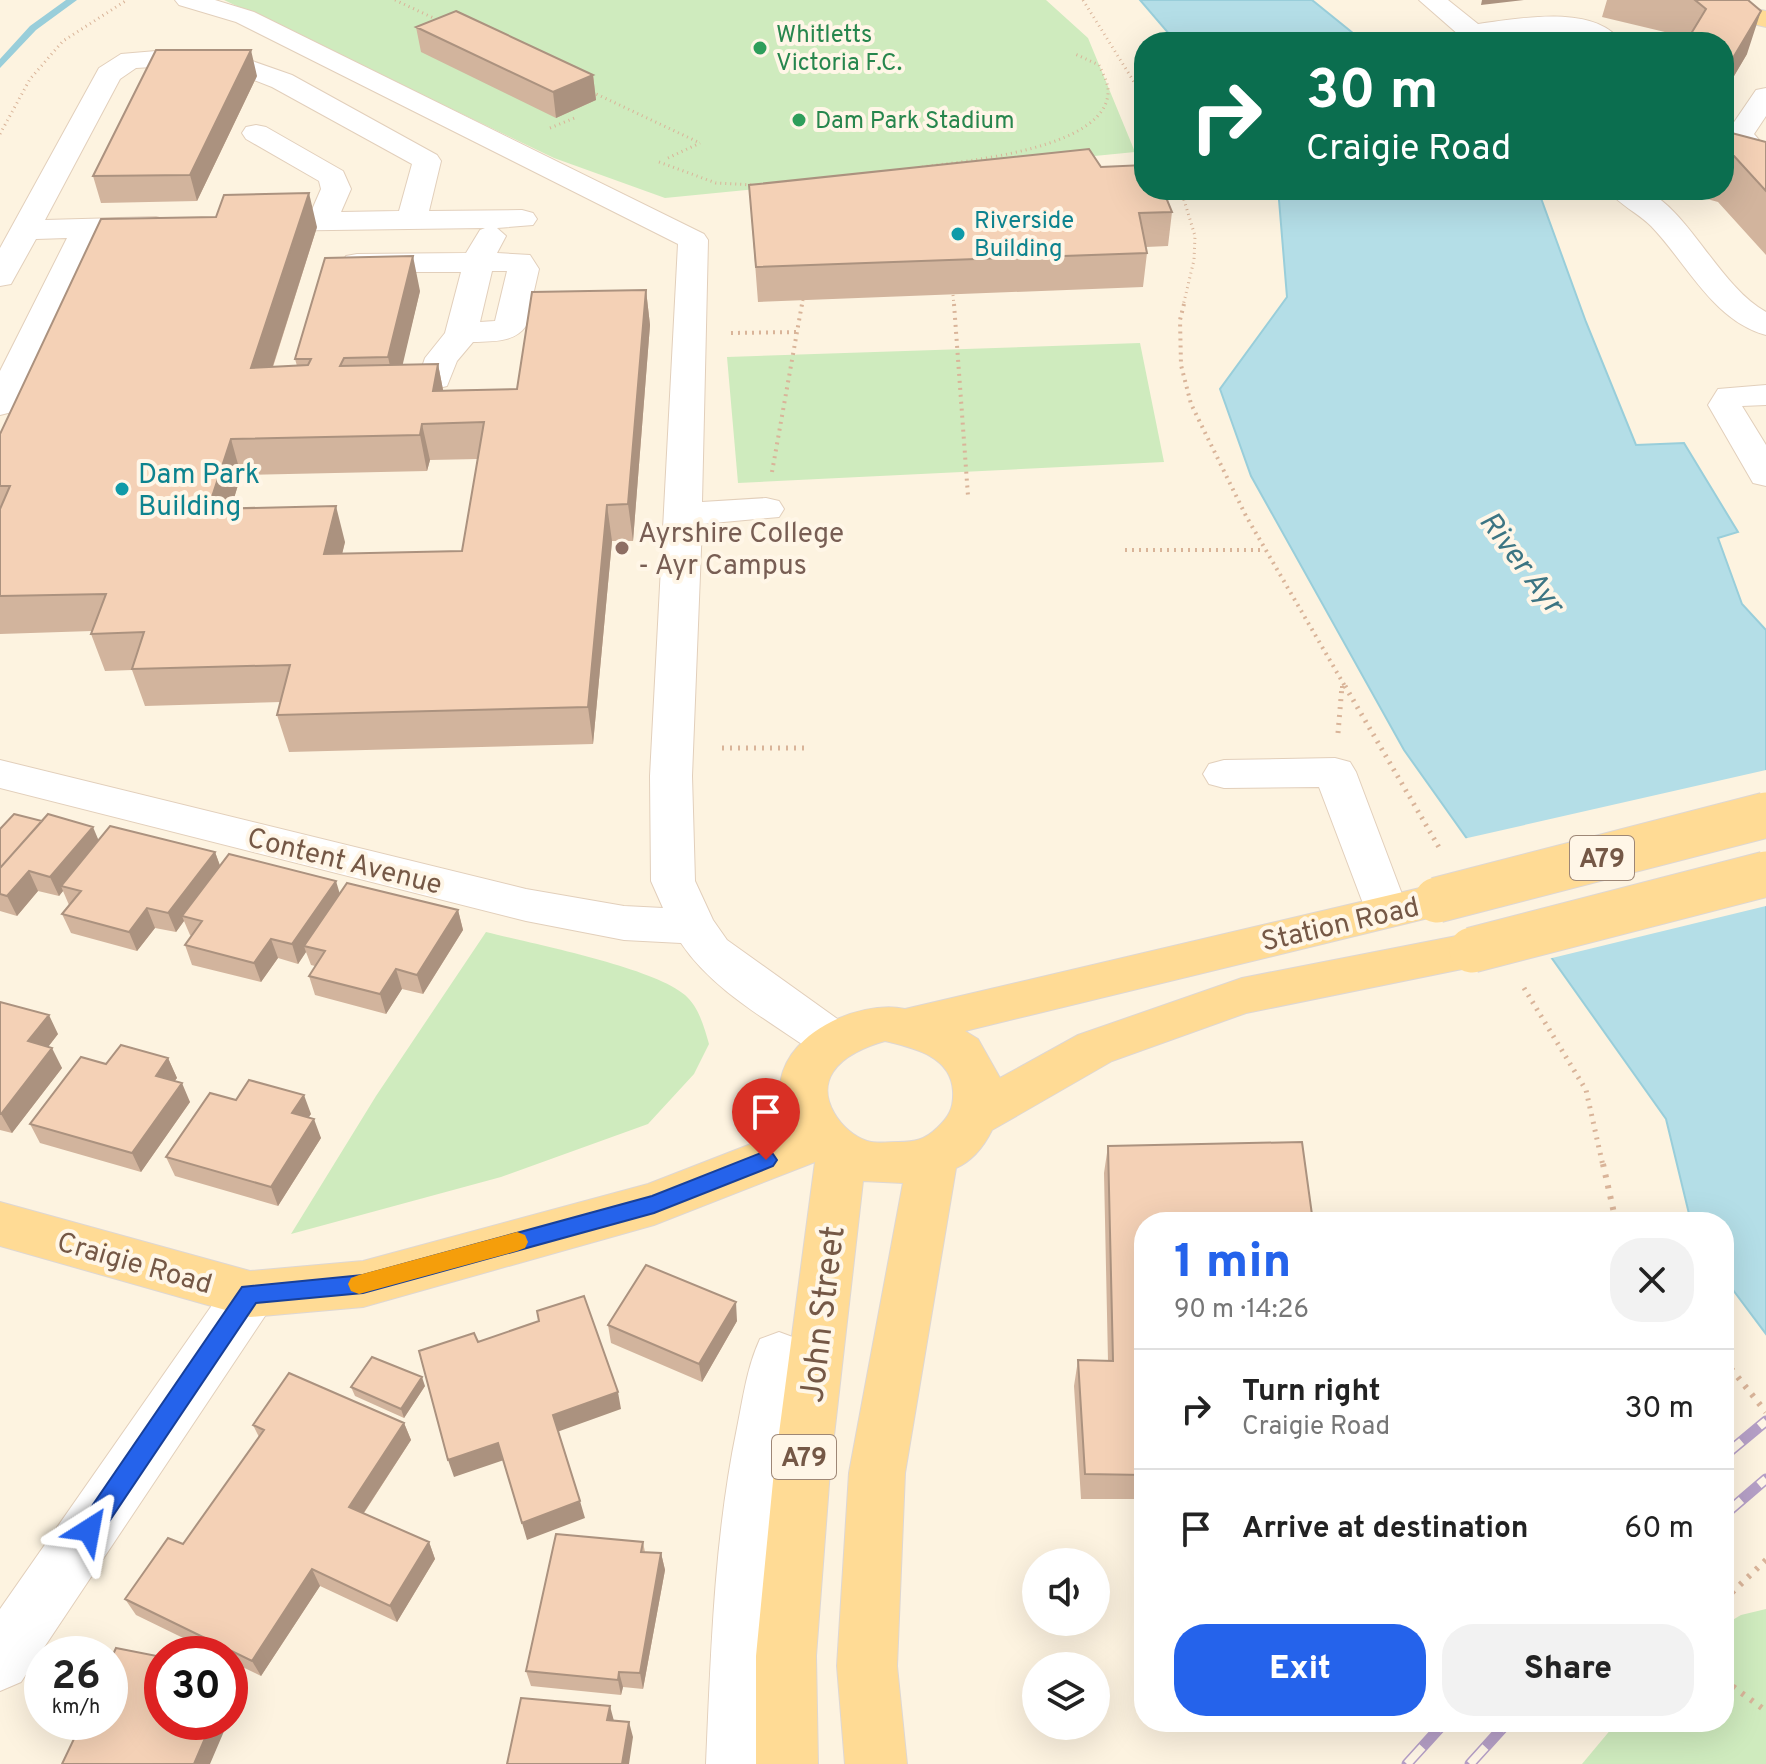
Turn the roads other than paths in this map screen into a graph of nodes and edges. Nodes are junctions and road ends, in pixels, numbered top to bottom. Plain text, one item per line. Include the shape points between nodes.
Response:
1 (188, 0) edge
2 (1432, 0) edge
3 (1681, 0) edge
4 (1766, 19) edge
5 (1470, 32) edge
6 (1508, 32) edge
7 (1595, 32) edge
8 (1766, 96) edge
9 (256, 133) dead end
10 (1747, 157) edge
11 (1639, 200) edge
12 (557, 205) junction
13 (412, 220) junction
14 (322, 221) junction
15 (227, 223) edge
16 (181, 225) edge
17 (87, 229) junction
18 (25, 230) junction
19 (479, 262) junction
20 (357, 263) edge
21 (0, 277) edge
22 (1763, 324) edge
23 (461, 333) junction
24 (1726, 343) dead end
25 (435, 379) edge
26 (1766, 395) edge
27 (0, 405) edge
28 (1766, 475) edge
29 (766, 509) road end
30 (684, 514) junction
31 (0, 774) edge
32 (1224, 774) dead end
33 (1766, 815) edge
34 (1766, 874) edge
35 (1386, 910) junction
36 (694, 927) junction
37 (912, 1025) junction
38 (833, 1041) junction
39 (976, 1116) junction
40 (832, 1145) junction
41 (933, 1157) junction
42 (0, 1224) edge
43 (250, 1294) junction
44 (779, 1356) dead end
45 (0, 1661) edge
46 (737, 1764) edge
47 (787, 1764) edge
48 (876, 1764) edge

1 - 12 street via 245,17
2 - 5 street
3 - 4 main road
6 - 7 street via 1555,23
8 - 10 street via 1740,134
9 - 14 street via 333,177 336,189
11 - 22 street via 1744,313
12 - 13 street
12 - 19 street via 488,238
12 - 30 street via 693,240
13 - 14 street
13 - 18 street via 427,161 282,81 235,63 168,58 130,60 109,74
14 - 15 street
16 - 17 street
17 - 18 street
17 - 27 street
18 - 21 street
19 - 20 street
19 - 23 street
19 - 23 street via 519,262 523,269 510,326
22 - 24 street
23 - 25 street via 441,358
26 - 28 street via 1730,396 1725,405
29 - 30 street
30 - 36 street via 672,748 673,881
31 - 36 street, Content Avenue via 526,905 624,923
32 - 35 street via 1335,772
33 - 35 main road, Station Road / A79, bridge
34 - 39 main road, Station Road / A79, bridge via 1472,950 1242,996 1095,1048
35 - 37 main road, Station Road / A79
36 - 38 street via 711,952
37 - 38 main road, A79 via 885,1023
37 - 39 main road, A79 via 939,1034 974,1069 980,1092
38 - 40 main road via 807,1076 804,1097 809,1119
39 - 41 main road, A79 via 959,1139
40 - 41 main road via 863,1161 886,1164
40 - 43 main road, Craigie Road via 654,1204 363,1284
40 - 47 main road, John Street / A79 via 786,1656
41 - 48 main road, A79 via 877,1473 867,1666
42 - 43 main road, Craigie Road
43 - 45 street
44 - 46 street via 744,1574

